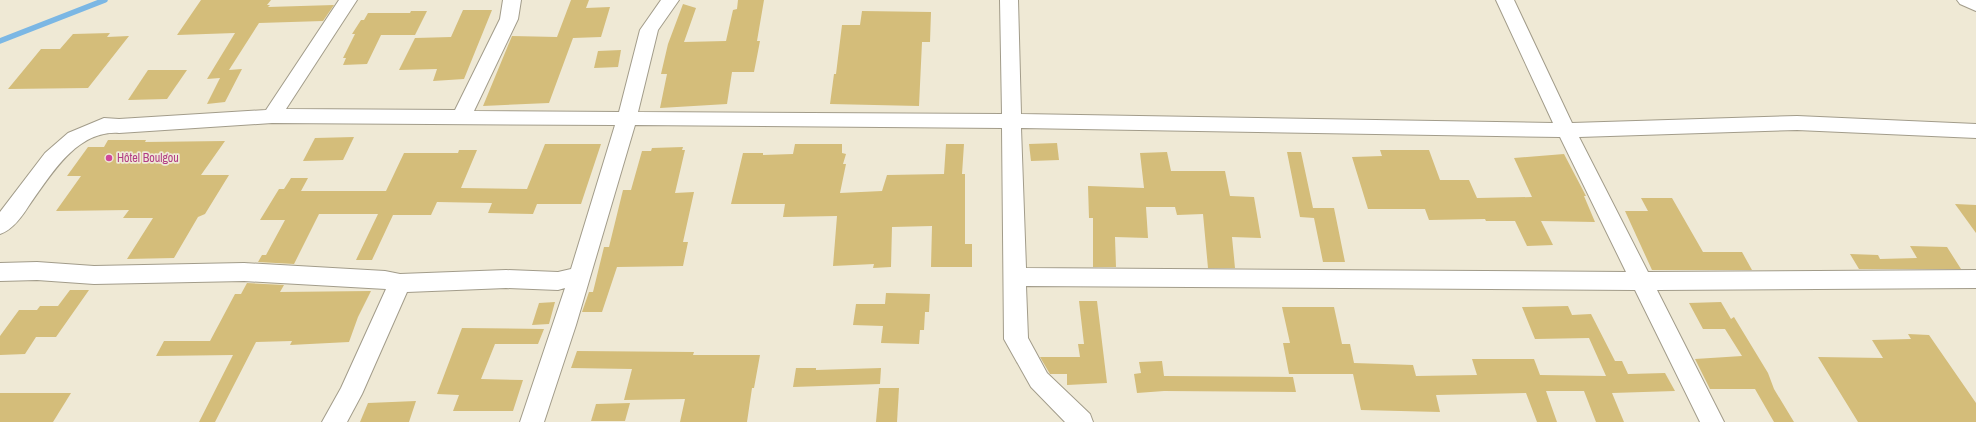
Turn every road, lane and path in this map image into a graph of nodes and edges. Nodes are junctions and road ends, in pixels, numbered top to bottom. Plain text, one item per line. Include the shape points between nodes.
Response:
1 (348, 0) edge
2 (512, 0) edge
3 (670, 0) edge
4 (1009, 0) edge
5 (1505, 0) edge
6 (1966, 0) edge
7 (1976, 5) edge
8 (272, 116) junction
9 (461, 118) junction
10 (627, 119) junction
11 (1010, 121) junction
12 (1566, 130) junction
13 (1976, 131) edge
14 (0, 226) edge
15 (0, 272) edge
16 (579, 276) junction
17 (1014, 277) junction
18 (1976, 279) edge
19 (1642, 281) junction
20 (400, 283) junction
21 (334, 422) edge
22 (532, 422) edge
23 (1081, 422) edge
24 (1712, 422) edge

1 - 8 street
2 - 9 street via 509,18
3 - 10 street via 649,30
4 - 11 street
5 - 12 street
6 - 7 street
8 - 9 street
8 - 14 street via 104,125 75,138 52,158 15,210
9 - 10 street
10 - 11 street
10 - 16 street
11 - 12 street
11 - 17 street
12 - 13 street via 1797,122
12 - 19 street
15 - 20 street via 37,271 94,275 244,272
16 - 20 street via 558,281 506,279
16 - 22 street
17 - 19 street
17 - 23 street via 1016,339 1039,380
18 - 19 street
19 - 24 street
20 - 21 street via 350,394

